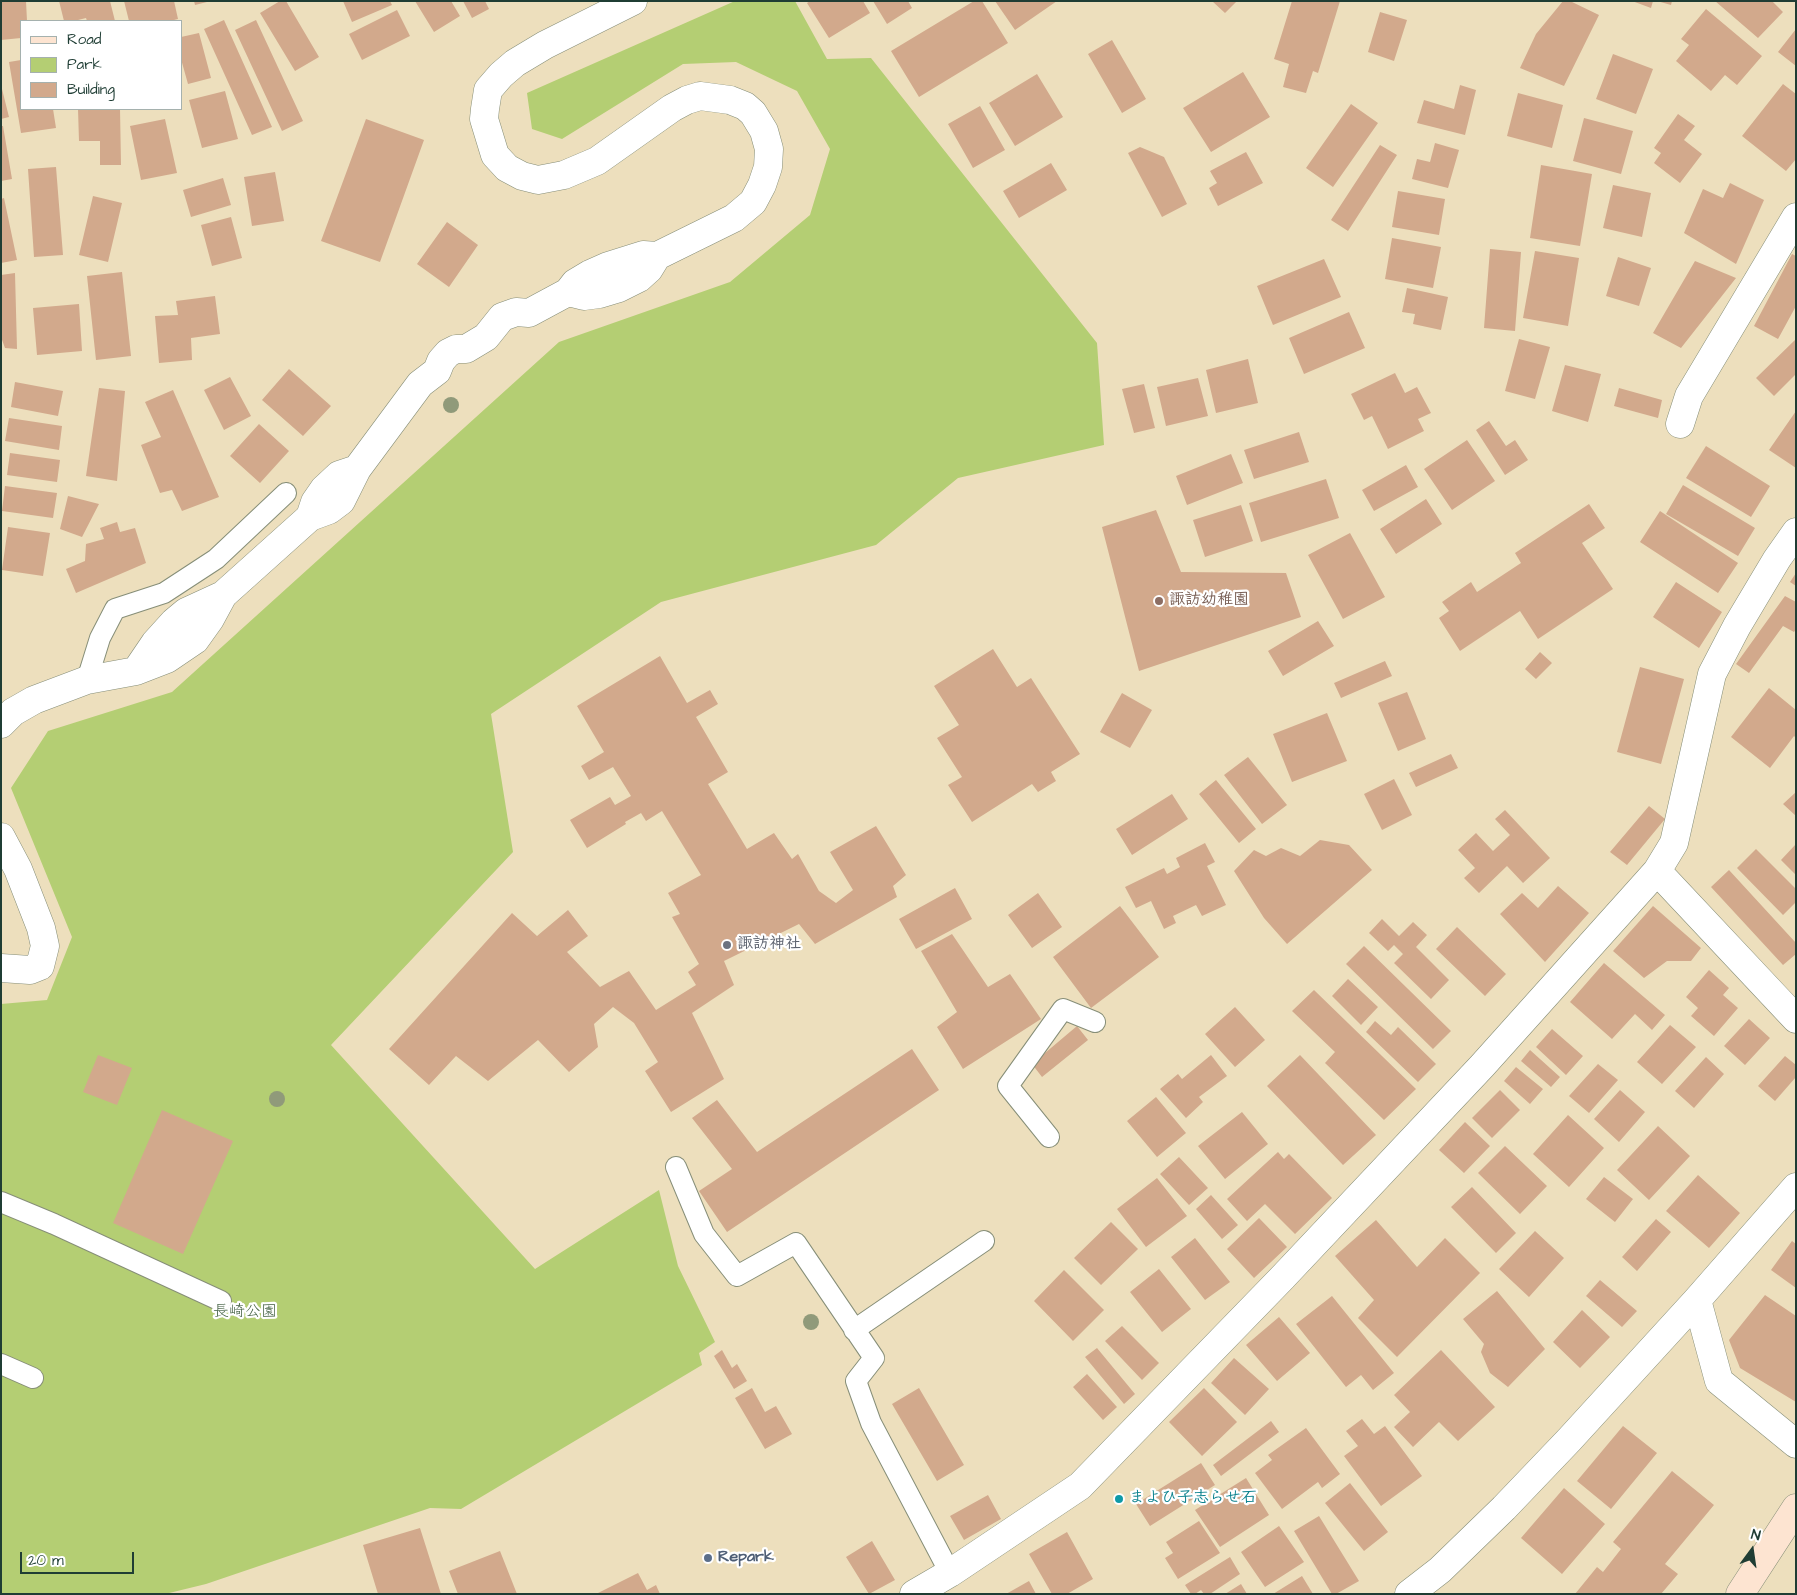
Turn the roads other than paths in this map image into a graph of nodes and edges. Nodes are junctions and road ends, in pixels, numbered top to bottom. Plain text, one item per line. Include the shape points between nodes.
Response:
1 (633, 1) edge
2 (1796, 217) edge
3 (1680, 424) dead end
4 (286, 493) dead end
5 (1796, 532) edge
6 (87, 680) junction
7 (1, 724) edge
8 (1, 836) edge
9 (1657, 871) junction
10 (1, 968) edge
11 (1796, 1019) edge
12 (1095, 1022) dead end
13 (1049, 1138) dead end
14 (676, 1167) dead end
15 (1796, 1187) edge
16 (1, 1202) edge
17 (984, 1241) dead end
18 (1697, 1300) junction
19 (221, 1301) dead end
20 (854, 1330) junction
21 (1, 1364) edge
22 (33, 1378) dead end
23 (1796, 1444) edge
24 (1796, 1508) edge
25 (950, 1573) junction
26 (914, 1594) edge
27 (1409, 1594) edge
28 (1740, 1594) edge

1 - 6 street via 515,63 488,90 484,119 495,155 507,168 522,176 538,180 564,175 597,161 688,100 700,96 730,100 753,113 770,149 768,167 753,202 734,218 657,256 643,255 608,266 529,313 516,312 502,317 476,343 448,353 437,371 420,384 357,469 339,475 324,489 310,518 223,595 186,612 174,622 136,671
2 - 3 street via 1688,396
4 - 6 lane via 216,559 164,593 114,609 100,638
5 - 9 street via 1737,626 1712,674 1674,843
6 - 7 street via 34,700 12,712
8 - 10 street via 18,869 45,946 40,966 30,970
9 - 11 street
9 - 25 street via 1462,1088 1080,1486
12 - 13 lane via 1063,1009 1008,1086
14 - 20 lane via 704,1234 737,1276 796,1243
15 - 18 street
16 - 19 lane
17 - 20 lane
18 - 23 street via 1719,1380
18 - 27 street via 1504,1508 1440,1570
20 - 25 lane via 874,1358 856,1381 871,1423
21 - 22 lane
24 - 28 main road
25 - 26 street

